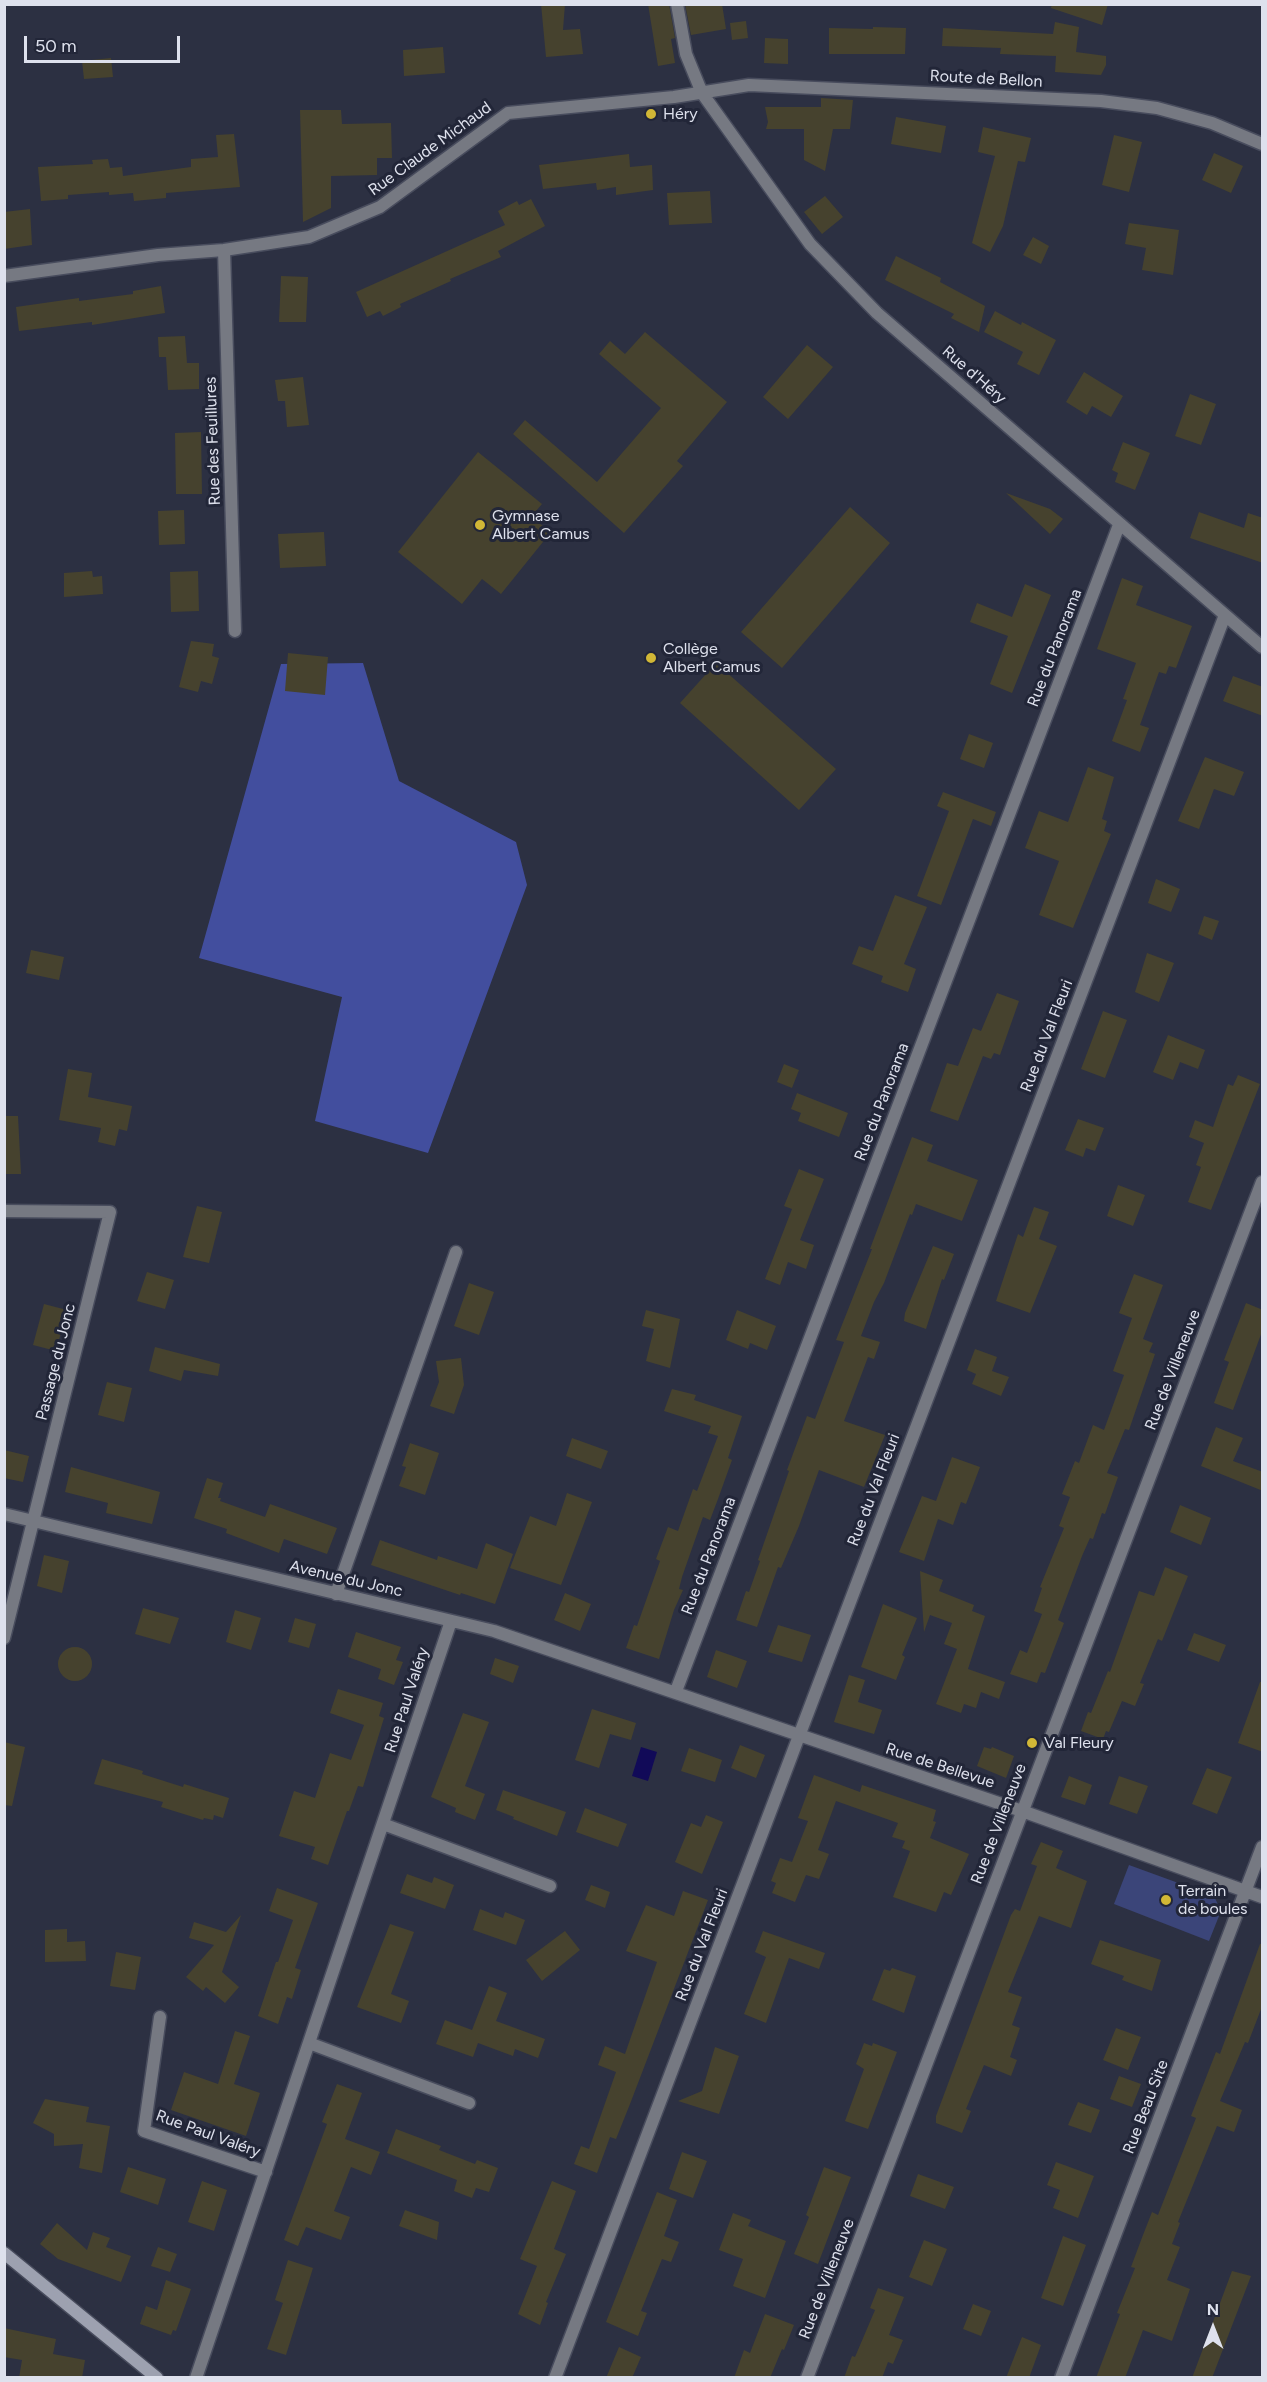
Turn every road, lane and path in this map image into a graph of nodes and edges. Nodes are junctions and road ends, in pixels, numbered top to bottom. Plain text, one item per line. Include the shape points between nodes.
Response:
1 (677, 4) edge
2 (702, 93) junction
3 (1263, 144) edge
4 (224, 250) junction
5 (4, 276) edge
6 (1119, 525) junction
7 (1225, 615) junction
8 (236, 631) dead end
9 (1263, 647) edge
10 (1263, 1182) edge
11 (4, 1211) edge
12 (456, 1252) dead end
13 (4, 1514) edge
14 (33, 1521) junction
15 (336, 1594) junction
16 (451, 1621) junction
17 (4, 1638) edge
18 (676, 1691) junction
19 (799, 1736) junction
20 (1022, 1811) junction
21 (383, 1824) junction
22 (1263, 1847) edge
23 (550, 1886) dead end
24 (1246, 1891) junction
25 (1263, 1897) edge
26 (160, 2017) dead end
27 (309, 2043) junction
28 (469, 2103) dead end
29 (266, 2172) junction
30 (4, 2253) edge
31 (157, 2378) edge
32 (196, 2378) edge
33 (555, 2378) edge
34 (807, 2378) edge
35 (1061, 2378) edge

1 - 2 street, Rue d'Héry via 686,54
2 - 3 street, Route de Bellon via 749,85 1101,101 1157,108 1212,123
2 - 4 street, Rue Claude Michaud via 508,113 380,207 309,237
2 - 6 street, Rue d'Héry via 810,244 877,313
4 - 5 street, Rue Claude Michaud
4 - 8 street, Rue des Feuillures
6 - 7 street, Rue d'Héry
6 - 18 street, Rue du Panorama
7 - 9 street, Rue d'Héry
7 - 19 street, Rue du Val Fleuri
10 - 20 street, Rue de Villeneuve
11 - 14 street, Passage du Jonc via 110,1212
12 - 15 street
13 - 14 street, Avenue du Jonc
14 - 15 street, Avenue du Jonc
14 - 17 street, Passage du Jonc
15 - 16 street, Avenue du Jonc
16 - 18 street, Avenue du Jonc via 517,1638
16 - 21 street, Rue Paul Valéry
18 - 19 street, Rue de Bellevue
19 - 20 street, Rue de Bellevue
19 - 33 street, Rue du Val Fleuri
20 - 24 street, Rue de Bellevue
20 - 34 street, Rue de Villeneuve
21 - 23 street
21 - 27 street, Rue Paul Valéry
22 - 24 street, Rue Beau Site
24 - 25 street, Rue de Bellevue
24 - 35 street, Rue Beau Site
26 - 29 street, Rue Paul Valéry via 144,2130
27 - 28 street
27 - 29 street, Rue Paul Valéry
29 - 32 street, Rue Paul Valéry
30 - 31 main road

